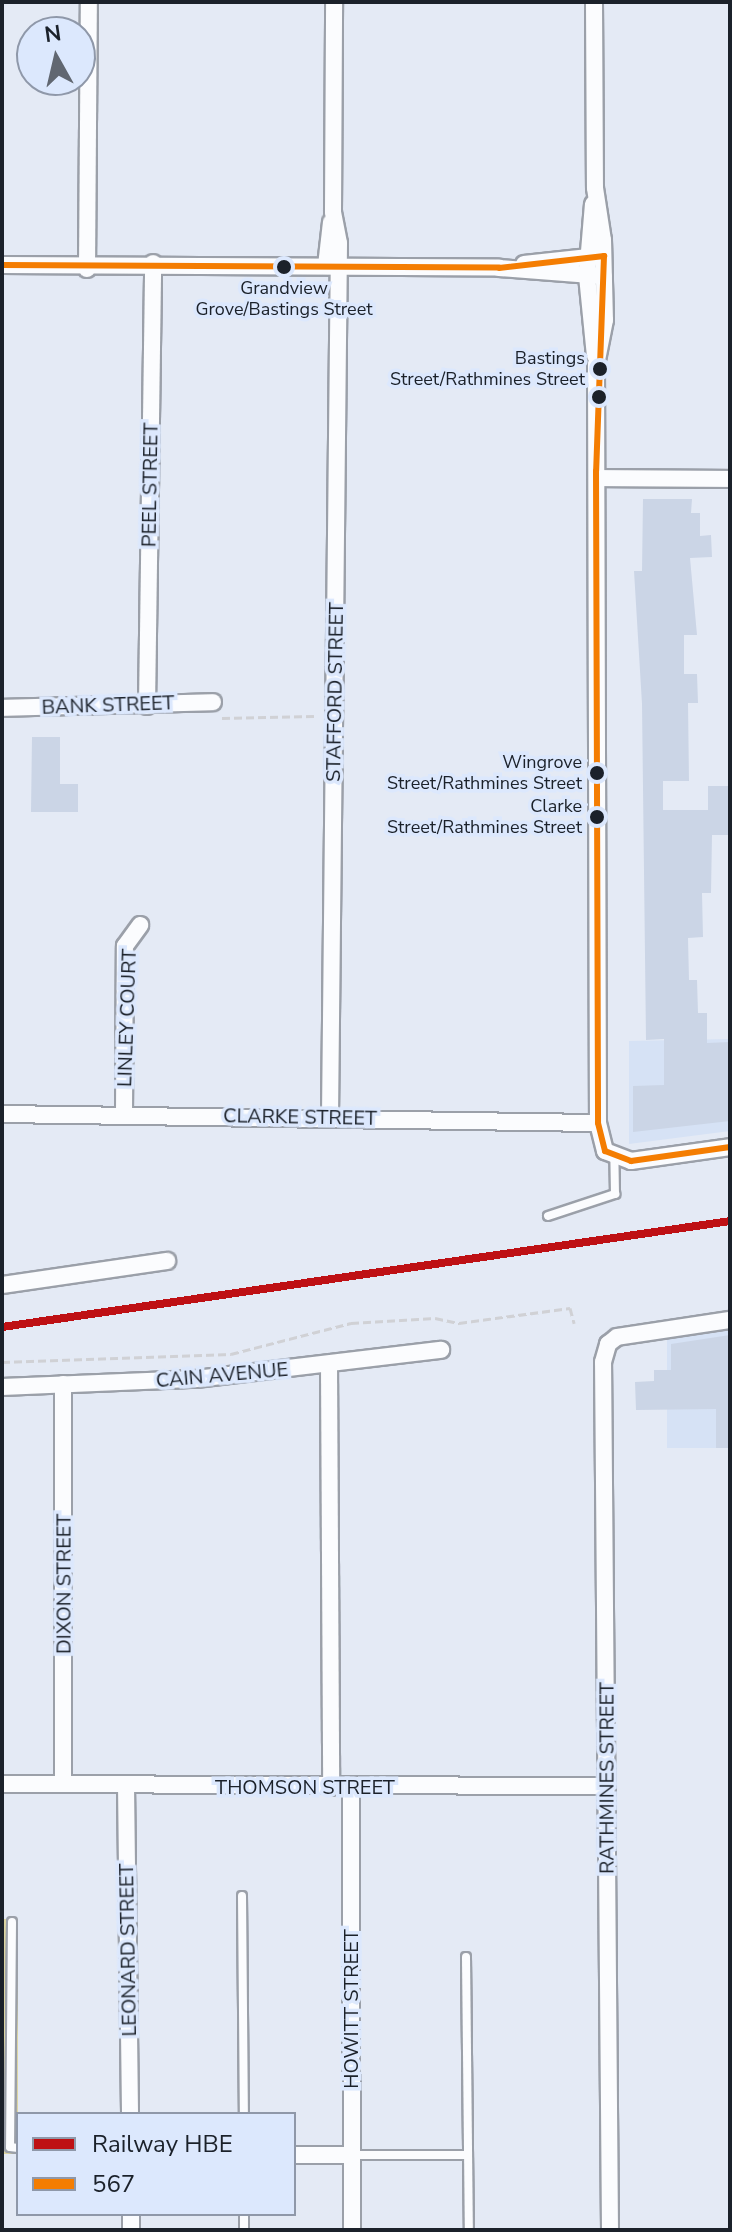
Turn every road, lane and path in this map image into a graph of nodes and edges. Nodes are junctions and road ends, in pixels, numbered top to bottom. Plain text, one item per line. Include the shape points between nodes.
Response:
1 (89, 2) edge
2 (334, 2) edge
3 (594, 2) edge
4 (596, 256) junction
5 (153, 263) junction
6 (2, 265) edge
7 (332, 267) junction
8 (499, 268) junction
9 (87, 269) junction
10 (596, 276) junction
11 (597, 478) junction
12 (730, 479) edge
13 (213, 702) dead end
14 (147, 706) junction
15 (2, 708) edge
16 (314, 716) dead end
17 (221, 718) dead end
18 (140, 925) dead end
19 (2, 1114) edge
20 (124, 1115) junction
21 (330, 1117) junction
22 (598, 1123) junction
23 (730, 1147) edge
24 (610, 1152) junction
25 (548, 1216) dead end
26 (167, 1261) dead end
27 (2, 1285) edge
28 (730, 1320) edge
29 (574, 1323) dead end
30 (441, 1350) dead end
31 (2, 1362) edge
32 (329, 1365) junction
33 (63, 1384) junction
34 (2, 1387) edge
35 (2, 1784) edge
36 (63, 1784) junction
37 (126, 1785) junction
38 (607, 1786) junction
39 (331, 1787) junction
40 (351, 1787) junction
41 (242, 1896) dead end
42 (12, 1922) dead end
43 (466, 1957) dead end
44 (130, 2112) edge
45 (244, 2112) edge
46 (16, 2148) edge
47 (296, 2155) edge
48 (350, 2155) junction
49 (468, 2155) junction
50 (352, 2230) edge
51 (469, 2230) edge
52 (610, 2230) edge

1 - 9 street
2 - 7 street, STAFFORD STREET
3 - 4 street
4 - 8 street
4 - 10 street
5 - 7 street
5 - 9 street
5 - 14 street, PEEL STREET
6 - 9 street
7 - 8 street
7 - 21 street, STAFFORD STREET
8 - 10 street
10 - 11 street via 605,320 596,365
11 - 12 street
11 - 22 street
13 - 14 street, BANK STREET
14 - 15 street, BANK STREET
16 - 17 path
18 - 20 street, LINLEY COURT via 125,946
19 - 20 street, CLARKE STREET
20 - 21 street, CLARKE STREET
21 - 22 street, CLARKE STREET
22 - 24 street
23 - 24 street via 631,1161
24 - 25 lane via 615,1194
26 - 27 street
28 - 38 street, RATHMINES STREET via 623,1335 608,1344 603,1362
29 - 31 path via 570,1308 459,1323 435,1318 351,1323 231,1354
30 - 32 street, CAIN AVENUE
32 - 33 street, CAIN AVENUE via 155,1382
32 - 39 street
33 - 34 street, CAIN AVENUE
33 - 36 street, DIXON STREET
35 - 36 street, THOMSON STREET
36 - 37 street, THOMSON STREET
37 - 39 street, THOMSON STREET
37 - 44 street, LEONARD STREET
38 - 40 street, THOMSON STREET
38 - 52 street, RATHMINES STREET
39 - 40 street, THOMSON STREET
40 - 48 street, HOWITT STREET
41 - 45 lane
42 - 46 lane via 10,2147
43 - 49 lane
47 - 48 street
48 - 49 lane
48 - 50 street, HOWITT STREET
49 - 51 lane

